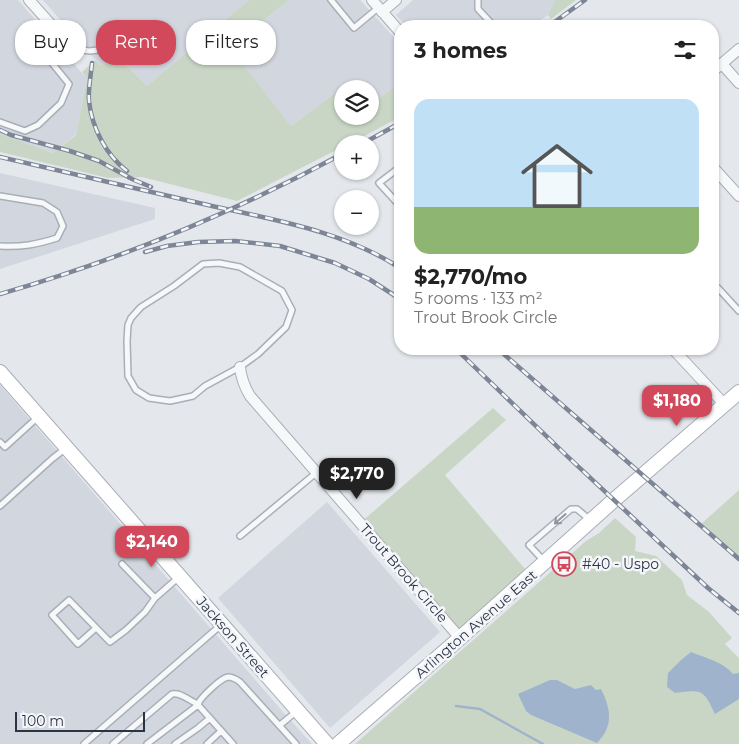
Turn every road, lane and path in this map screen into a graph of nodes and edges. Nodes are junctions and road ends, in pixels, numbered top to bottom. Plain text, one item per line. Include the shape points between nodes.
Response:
1 (29, 0) edge
2 (331, 0) edge
3 (396, 0) edge
4 (478, 0) edge
5 (377, 6) edge
6 (47, 20) edge
7 (488, 20) edge
8 (394, 25) edge
9 (739, 48) edge
10 (722, 64) junction
11 (53, 65) edge
12 (719, 66) edge
13 (739, 83) edge
14 (0, 122) edge
15 (394, 172) edge
16 (719, 174) edge
17 (0, 196) edge
18 (739, 196) edge
19 (394, 199) edge
20 (0, 246) edge
21 (719, 289) edge
22 (739, 311) edge
23 (679, 355) edge
24 (240, 367) junction
25 (0, 372) edge
26 (739, 392) edge
27 (725, 405) junction
28 (39, 416) junction
29 (0, 442) edge
30 (5, 447) junction
31 (66, 448) junction
32 (0, 452) edge
33 (317, 472) junction
34 (0, 506) edge
35 (592, 521) junction
36 (240, 536) dead end
37 (546, 563) junction
38 (122, 564) dead end
39 (179, 576) junction
40 (155, 598) junction
41 (222, 625) junction
42 (96, 628) junction
43 (460, 638) junction
44 (198, 704) junction
45 (297, 710) junction
46 (210, 718) junction
47 (280, 725) junction
48 (221, 731) junction
49 (84, 744) edge
50 (113, 744) edge
51 (147, 744) edge
52 (175, 744) edge
53 (207, 744) edge
54 (233, 744) edge
55 (296, 744) edge
56 (327, 744) edge
57 (338, 744) edge

1 - 6 street
2 - 5 lane via 354,28
3 - 5 street
4 - 7 lane via 478,9
5 - 8 street
9 - 10 street
10 - 12 street
10 - 13 street
11 - 14 lane via 69,84 61,103 38,125 25,131
15 - 19 lane via 379,183
16 - 18 street
17 - 20 lane via 43,203 57,212 63,226 57,238 48,241
21 - 22 lane
23 - 27 street
24 - 24 lane via 286,328 292,310 282,291 240,266 203,264 141,307 128,325 128,376 136,390 149,398 170,401 193,396
24 - 33 street, Trout Brook Circle via 250,396
25 - 28 street, Jackson Street
26 - 27 street, Arlington Avenue East
27 - 35 street, Arlington Avenue East
28 - 30 lane
28 - 31 street, Jackson Street
29 - 30 lane
30 - 32 lane
31 - 34 lane
31 - 39 street, Jackson Street
33 - 36 lane
33 - 43 street, Trout Brook Circle
35 - 37 street, Arlington Avenue East
35 -> 37 lane via 577,509 571,509 529,545
37 - 43 street, Arlington Avenue East
38 - 40 lane
39 - 40 lane
39 - 41 street, Jackson Street
40 - 42 lane via 146,612 110,642
41 - 45 street, Jackson Street
41 - 49 lane
42 - 42 lane via 69,600 52,615 78,644
43 - 57 street, Arlington Avenue East
44 - 46 lane
44 - 47 lane via 223,680 235,678
44 - 50 lane via 174,693
44 - 51 lane
45 - 47 lane
45 - 56 street, Jackson Street
46 - 48 lane
46 - 52 lane
47 - 55 lane
48 - 53 lane
48 - 54 lane

